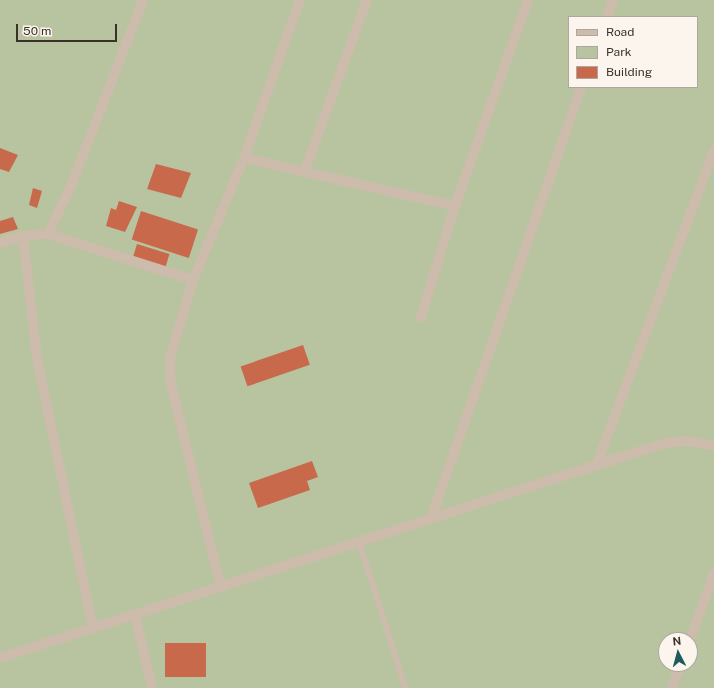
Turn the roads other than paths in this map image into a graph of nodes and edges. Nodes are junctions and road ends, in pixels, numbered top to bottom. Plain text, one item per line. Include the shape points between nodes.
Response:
1 (143, 0) edge
2 (300, 0) edge
3 (367, 0) edge
4 (528, 0) edge
5 (613, 0) edge
6 (606, 16) edge
7 (581, 88) edge
8 (714, 150) edge
9 (244, 158) junction
10 (305, 170) junction
11 (455, 206) junction
12 (48, 234) junction
13 (23, 236) junction
14 (0, 243) edge
15 (193, 280) junction
16 (421, 317) dead end
17 (714, 446) edge
18 (596, 466) junction
19 (432, 516) junction
20 (360, 544) junction
21 (714, 573) edge
22 (221, 588) junction
23 (135, 615) junction
24 (93, 628) junction
25 (693, 632) edge
26 (0, 658) edge
27 (678, 672) edge
28 (152, 688) edge
29 (406, 688) edge
30 (672, 688) edge

1 - 12 street via 71,186
2 - 9 street
3 - 10 street
4 - 11 street
5 - 6 street
7 - 19 street
8 - 18 street
9 - 10 street
9 - 15 street
10 - 11 street
11 - 16 street
12 - 13 street
12 - 15 street
13 - 14 street
13 - 24 street via 37,358
15 - 22 street via 170,358 170,378
17 - 18 street via 675,442
18 - 19 street
19 - 20 street
20 - 22 street
20 - 29 lane
21 - 25 street
22 - 23 street
23 - 24 street
23 - 28 street
24 - 26 street
27 - 30 street

